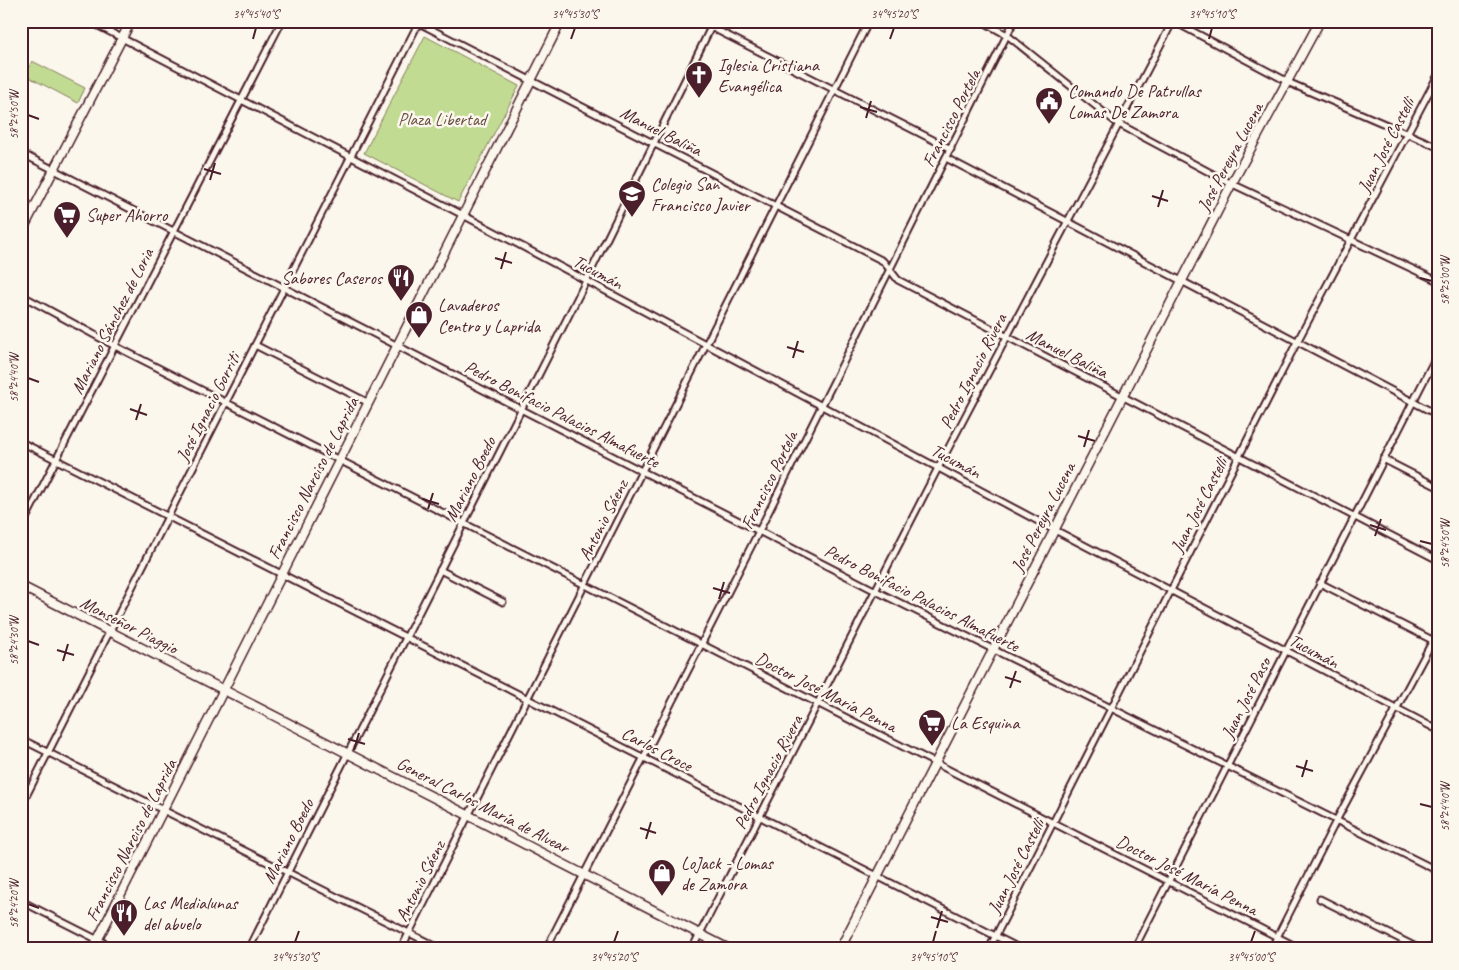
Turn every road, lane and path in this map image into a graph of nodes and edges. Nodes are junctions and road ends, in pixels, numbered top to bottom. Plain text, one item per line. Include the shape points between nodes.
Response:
1 (89, 21) edge
2 (131, 21) edge
3 (282, 21) edge
4 (561, 21) edge
5 (699, 21) edge
6 (714, 21) edge
7 (869, 21) edge
8 (982, 21) edge
9 (1014, 21) edge
10 (1173, 21) edge
11 (1320, 21) edge
12 (418, 22) edge
13 (711, 27) junction
14 (1008, 35) junction
15 (122, 39) junction
16 (1438, 75) edge
17 (531, 79) junction
18 (1287, 82) junction
19 (834, 90) junction
20 (242, 100) junction
21 (1118, 123) junction
22 (1407, 134) junction
23 (654, 144) junction
24 (1438, 147) edge
25 (951, 149) junction
26 (21, 153) edge
27 (351, 157) junction
28 (946, 158) junction
29 (54, 170) junction
30 (1232, 183) junction
31 (775, 205) junction
32 (463, 215) junction
33 (1067, 221) junction
34 (174, 231) junction
35 (21, 233) edge
36 (1353, 239) junction
37 (890, 271) junction
38 (586, 281) junction
39 (1438, 281) edge
40 (1181, 282) junction
41 (284, 288) junction
42 (21, 296) edge
43 (1006, 337) junction
44 (1297, 342) junction
45 (255, 345) junction
46 (707, 345) junction
47 (115, 346) junction
48 (397, 346) junction
49 (1438, 353) edge
50 (1122, 396) junction
51 (368, 402) junction
52 (1413, 402) junction
53 (226, 403) junction
54 (822, 406) junction
55 (521, 409) junction
56 (1438, 415) edge
57 (21, 442) edge
58 (1239, 456) junction
59 (1384, 459) junction
60 (56, 460) junction
61 (338, 460) junction
62 (938, 468) junction
63 (643, 471) junction
64 (1438, 487) edge
65 (168, 516) junction
66 (1354, 516) junction
67 (464, 523) junction
68 (21, 528) edge
69 (1053, 529) junction
70 (759, 531) junction
71 (1438, 560) edge
72 (440, 570) junction
73 (281, 573) junction
74 (1320, 583) junction
75 (586, 585) junction
76 (21, 586) edge
77 (876, 590) junction
78 (1171, 590) junction
79 (503, 602) dead end
80 (1438, 631) edge
81 (110, 632) junction
82 (406, 637) junction
83 (1435, 641) edge
84 (703, 643) junction
85 (993, 649) junction
86 (1286, 651) junction
87 (223, 690) junction
88 (528, 698) junction
89 (820, 704) junction
90 (1111, 708) junction
91 (1397, 709) junction
92 (1438, 730) edge
93 (21, 739) edge
94 (48, 753) junction
95 (348, 753) junction
96 (643, 757) junction
97 (935, 764) junction
98 (1227, 766) junction
99 (21, 806) edge
100 (162, 810) junction
101 (469, 815) junction
102 (760, 816) junction
103 (1336, 821) junction
104 (1053, 823) junction
105 (1438, 871) edge
106 (287, 872) junction
107 (584, 874) junction
108 (877, 876) junction
109 (1168, 881) junction
110 (1320, 899) dead end
111 (21, 901) edge
112 (409, 933) junction
113 (700, 934) junction
114 (995, 936) junction
115 (1277, 937) junction
116 (1438, 939) edge
117 (98, 940) junction
118 (93, 949) edge
119 (116, 949) edge
120 (249, 949) edge
121 (401, 949) edge
122 (441, 949) edge
123 (546, 949) edge
124 (692, 949) edge
125 (729, 949) edge
126 (840, 949) edge
127 (989, 949) edge
128 (1021, 949) edge
129 (1134, 949) edge
130 (1271, 949) edge
131 (1301, 949) edge
132 (1420, 949) edge
133 (1433, 949) edge

1 - 15 street, Tucumán
2 - 15 street
3 - 20 street, Mariano Sánchez de Loria
4 - 17 street, Francisco Narciso de Laprida
5 - 13 street
6 - 13 street, Mariano Boedo
7 - 19 street, Antonio Sáenz
8 - 14 street
9 - 14 street, Francisco Portela
10 - 18 street
10 - 21 street, Pedro Ignacio Rivera
11 - 18 street, José Pereyra Lucena
12 - 17 street, Manuel Baliña
12 - 27 street, José Ignacio Gorriti
13 - 19 street
13 - 23 street, Mariano Boedo
14 - 21 street
14 - 25 street, Francisco Portela
15 - 20 street, Tucumán
15 - 29 street
16 - 22 street, Juan José Castelli
17 - 23 street, Manuel Baliña
17 - 32 street, Francisco Narciso de Laprida
18 - 22 street
18 - 30 street, José Pereyra Lucena
19 - 25 street
19 - 31 street, Antonio Sáenz
20 - 27 street, Tucumán
20 - 34 street, Mariano Sánchez de Loria
21 - 30 street
21 - 33 street, Pedro Ignacio Rivera
22 - 24 street
22 - 36 street, Juan José Castelli
23 - 31 street, Manuel Baliña
23 - 38 street, Mariano Boedo
25 - 28 street, Francisco Portela
26 - 29 street, Pedro Bonifacio Palacios Almafuerte
27 - 32 street, Tucumán
27 - 41 street, José Ignacio Gorriti
28 - 33 street
28 - 37 street, Francisco Portela
29 - 34 street, Pedro Bonifacio Palacios Almafuerte
29 - 35 street
30 - 36 street
30 - 40 street, José Pereyra Lucena
31 - 37 street, Manuel Baliña via 884,261
31 - 46 street, Antonio Sáenz
32 - 38 street, Tucumán
32 - 48 street, Francisco Narciso de Laprida
33 - 40 street
33 - 43 street, Pedro Ignacio Rivera
34 - 41 street, Pedro Bonifacio Palacios Almafuerte
34 - 47 street, Mariano Sánchez de Loria
36 - 39 street
36 - 44 street, Juan José Castelli
37 - 43 street, Manuel Baliña via 898,280
37 - 54 street, Francisco Portela
38 - 46 street, Tucumán
38 - 55 street, Mariano Boedo
40 - 44 street
40 - 50 street, José Pereyra Lucena
41 - 45 street, José Ignacio Gorriti
41 - 48 street, Pedro Bonifacio Palacios Almafuerte
42 - 47 street, Doctor José María Penna
43 - 50 street, Manuel Baliña
43 - 62 street, Pedro Ignacio Rivera
44 - 52 street
44 - 58 street, Juan José Castelli
45 - 51 street
45 - 53 street, José Ignacio Gorriti
46 - 54 street, Tucumán
46 - 63 street, Antonio Sáenz
47 - 53 street, Doctor José María Penna
47 - 60 street, Mariano Sánchez de Loria
48 - 51 street, Francisco Narciso de Laprida
48 - 55 street, Pedro Bonifacio Palacios Almafuerte
49 - 52 street, Juan José Paso
50 - 58 street, Manuel Baliña
50 - 69 street, José Pereyra Lucena
51 - 61 street, Francisco Narciso de Laprida
52 - 56 street
52 - 59 street, Juan José Paso
53 - 61 street, Doctor José María Penna
53 - 65 street, José Ignacio Gorriti
54 - 62 street, Tucumán
54 - 70 street, Francisco Portela
55 - 63 street, Pedro Bonifacio Palacios Almafuerte
55 - 67 street, Mariano Boedo
57 - 60 street, Carlos Croce
58 - 66 street, Manuel Baliña
58 - 78 street, Juan José Castelli
59 - 64 street
59 - 66 street, Juan José Paso
60 - 65 street, Carlos Croce
60 - 68 street, Mariano Sánchez de Loria
61 - 67 street, Doctor José María Penna
61 - 73 street, Francisco Narciso de Laprida
62 - 69 street, Tucumán
62 - 77 street, Pedro Ignacio Rivera
63 - 70 street, Pedro Bonifacio Palacios Almafuerte
63 - 75 street, Antonio Sáenz
65 - 73 street, Carlos Croce
65 - 81 street, José Ignacio Gorriti
66 - 71 street, Manuel Baliña
66 - 74 street, Juan José Paso
67 - 72 street, Mariano Boedo
67 - 75 street, Doctor José María Penna
69 - 78 street, Tucumán
69 - 85 street, José Pereyra Lucena
70 - 77 street, Pedro Bonifacio Palacios Almafuerte
70 - 84 street, Francisco Portela
72 - 79 street
72 - 82 street, Mariano Boedo
73 - 82 street, Carlos Croce
73 - 87 street, Francisco Narciso de Laprida
74 - 83 street
74 - 86 street, Juan José Paso
75 - 84 street, Doctor José María Penna
75 - 88 street, Antonio Sáenz
76 - 81 street, Monseñor Piaggio
77 - 85 street, Pedro Bonifacio Palacios Almafuerte
77 - 89 street, Pedro Ignacio Rivera
78 - 86 street, Tucumán
78 - 90 street, Juan José Castelli
80 - 83 street
81 - 87 street, Monseñor Piaggio
81 - 94 street, José Ignacio Gorriti
82 - 88 street, Carlos Croce
82 - 95 street, Mariano Boedo
83 - 91 street
84 - 89 street, Doctor José María Penna
84 - 96 street, Francisco Portela
85 - 90 street, Pedro Bonifacio Palacios Almafuerte
85 - 97 street, José Pereyra Lucena
86 - 91 street, Tucumán
86 - 98 street, Juan José Paso
87 - 95 street, General Carlos María de Alvear
87 - 100 street, Francisco Narciso de Laprida
88 - 96 street, Carlos Croce
88 - 101 street, Antonio Sáenz
89 - 97 street, Doctor José María Penna
89 - 102 street, Pedro Ignacio Rivera
90 - 98 street, Pedro Bonifacio Palacios Almafuerte
90 - 104 street, Juan José Castelli
91 - 92 street, Tucumán
91 - 103 street
93 - 94 street
94 - 99 street, José Ignacio Gorriti
94 - 100 street
95 - 101 street, General Carlos María de Alvear
95 - 106 street, Mariano Boedo
96 - 102 street, Carlos Croce
96 - 107 street, Francisco Portela
97 - 104 street, Doctor José María Penna
97 - 108 street, José Pereyra Lucena
98 - 103 street, Pedro Bonifacio Palacios Almafuerte
98 - 109 street, Juan José Paso
100 - 106 street
100 - 117 street, Francisco Narciso de Laprida
101 - 107 street, General Carlos María de Alvear
101 - 112 street, Antonio Sáenz
102 - 108 street, Carlos Croce
102 - 113 street, Pedro Ignacio Rivera
103 - 105 street, Pedro Bonifacio Palacios Almafuerte
103 - 115 street
104 - 109 street, Doctor José María Penna
104 - 114 street, Juan José Castelli
106 - 112 street
106 - 120 street, Mariano Boedo
107 - 113 street, General Carlos María de Alvear
107 - 123 street, Francisco Portela
108 - 114 street, Carlos Croce
108 - 126 street, José Pereyra Lucena
109 - 115 street, Doctor José María Penna
109 - 129 street, Juan José Paso
110 - 132 street
111 - 117 street
112 - 121 street, Antonio Sáenz
112 - 122 street
113 - 124 street, Pedro Ignacio Rivera
113 - 125 street, General Carlos María de Alvear
114 - 127 street, Juan José Castelli
114 - 128 street, Carlos Croce
115 - 130 street
115 - 131 street, Doctor José María Penna
116 - 133 street
117 - 118 street, Francisco Narciso de Laprida
117 - 119 street

